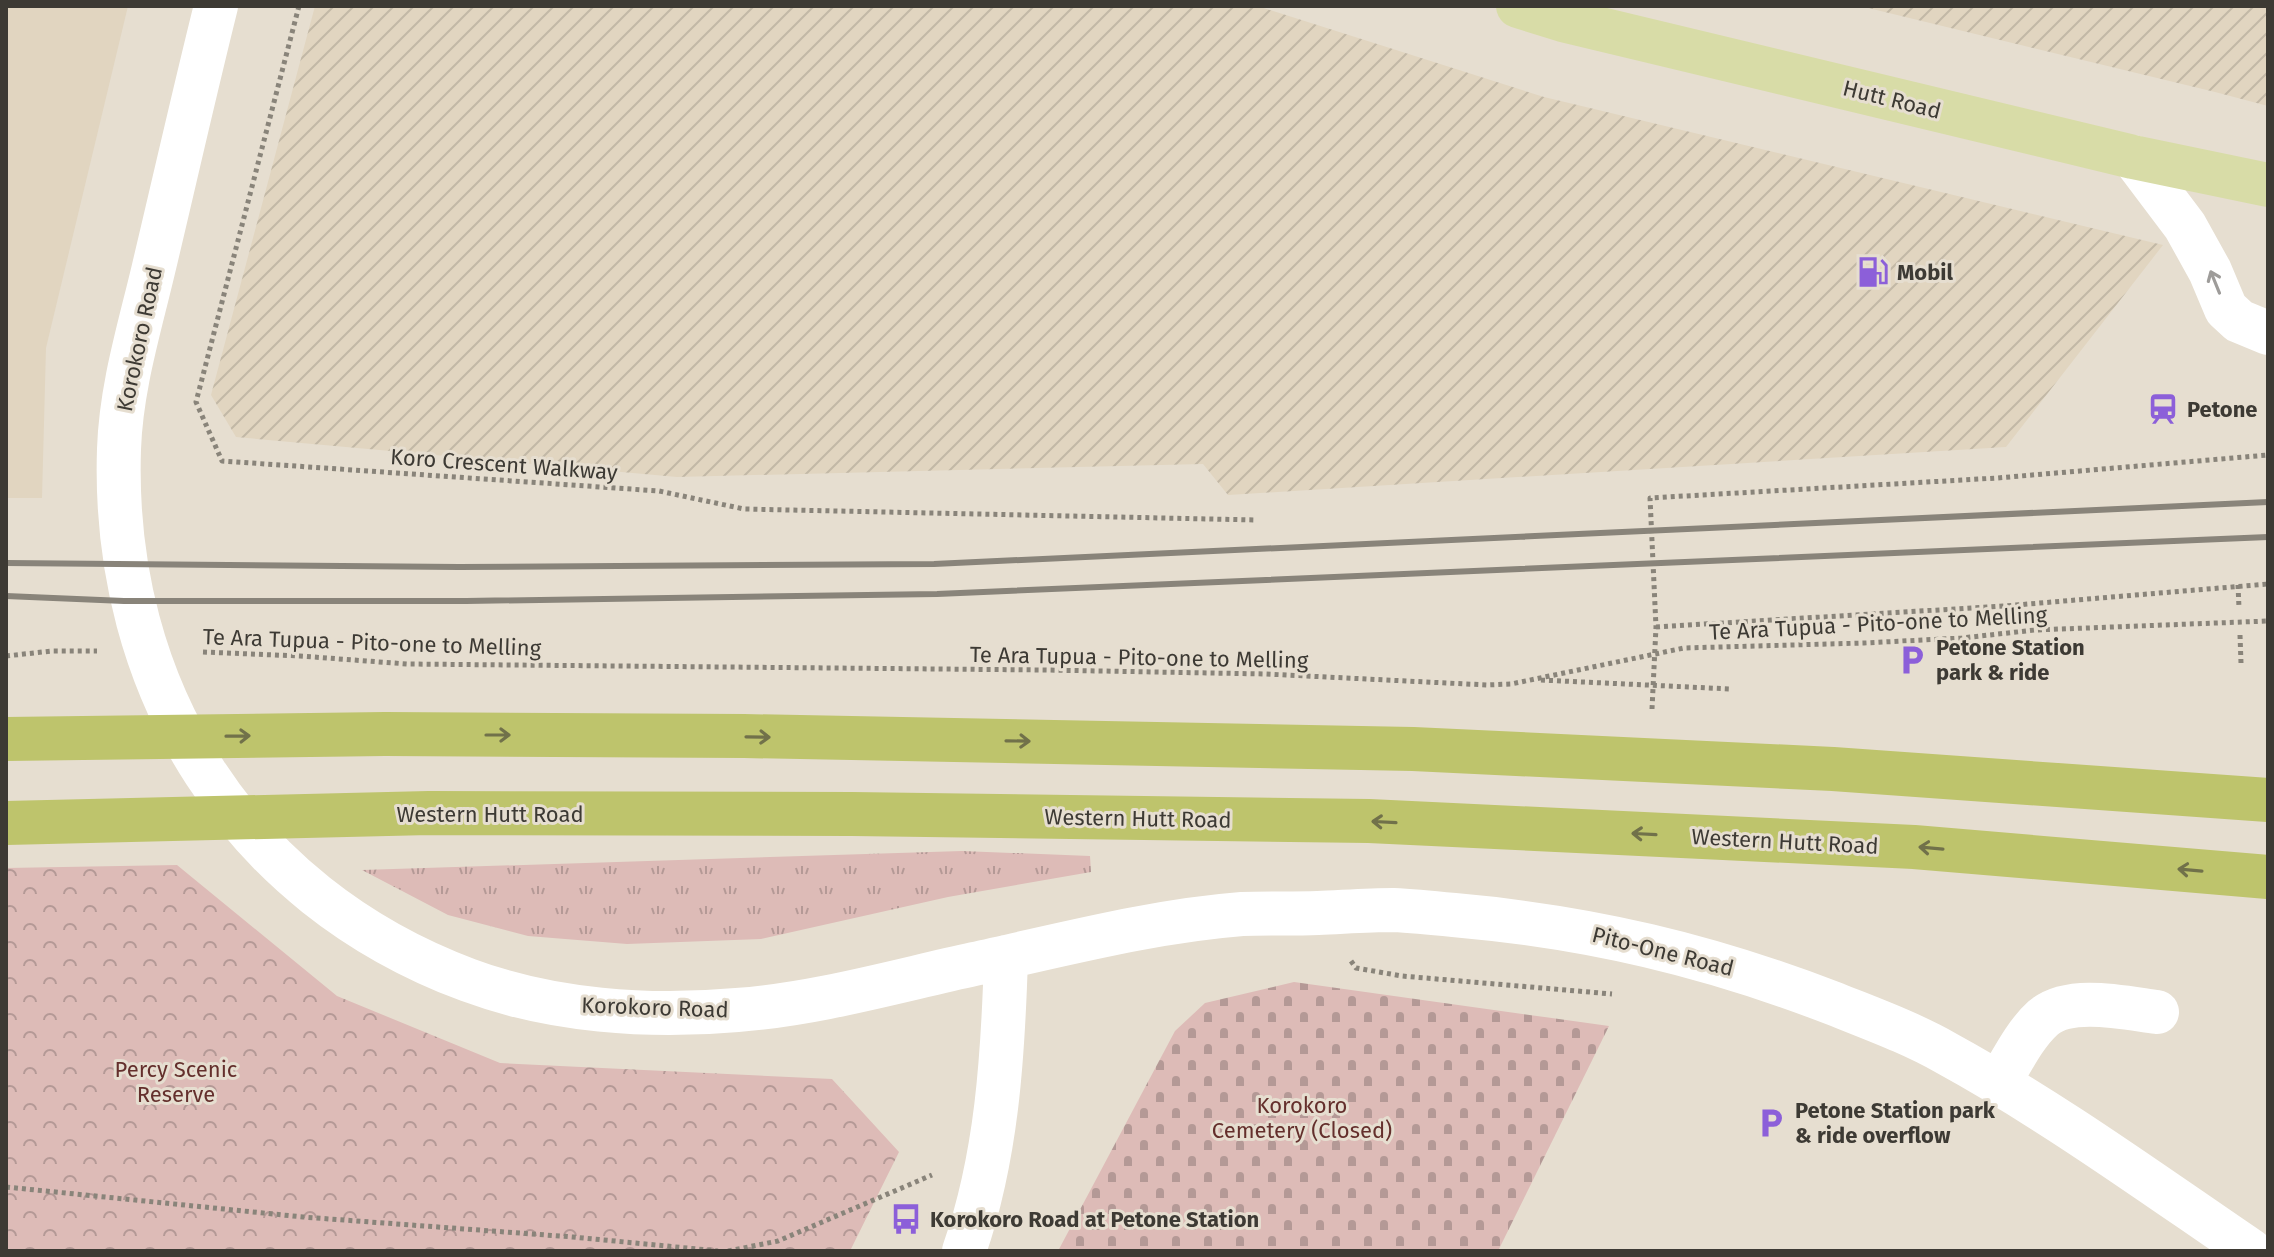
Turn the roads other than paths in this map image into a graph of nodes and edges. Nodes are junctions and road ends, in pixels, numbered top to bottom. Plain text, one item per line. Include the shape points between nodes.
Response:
1 (216, 6) edge
2 (1518, 6) edge
3 (1576, 13) edge
4 (2133, 157) junction
5 (2268, 185) edge
6 (2268, 333) edge
7 (6, 739) edge
8 (2268, 800) edge
9 (6, 823) edge
10 (2268, 877) edge
11 (1006, 957) junction
12 (2157, 1012) dead end
13 (1998, 1084) junction
14 (964, 1251) edge
15 (2251, 1251) edge

1 - 11 street, Korokoro Road via 128,369 119,499 124,559 147,657 188,747 214,790 256,841 357,924 404,952 469,981 594,1009 735,1010 804,1001
2 - 3 main road, Hutt Road
3 - 4 main road, Hutt Road
4 - 5 main road, Hutt Road
6 -> 4 street via 2226,309 2185,226
7 -> 8 highway via 463,734 1413,749 1833,769
10 -> 9 highway, Western Hutt Road via 1914,847 1369,821 429,813
11 - 13 street, Pito-One Road via 1240,915 1394,910 1514,920 1677,950 1799,990 1941,1050
11 - 14 street via 991,1150
12 - 13 street via 2094,1005 2045,1015
13 - 15 street, Pito-One Road

